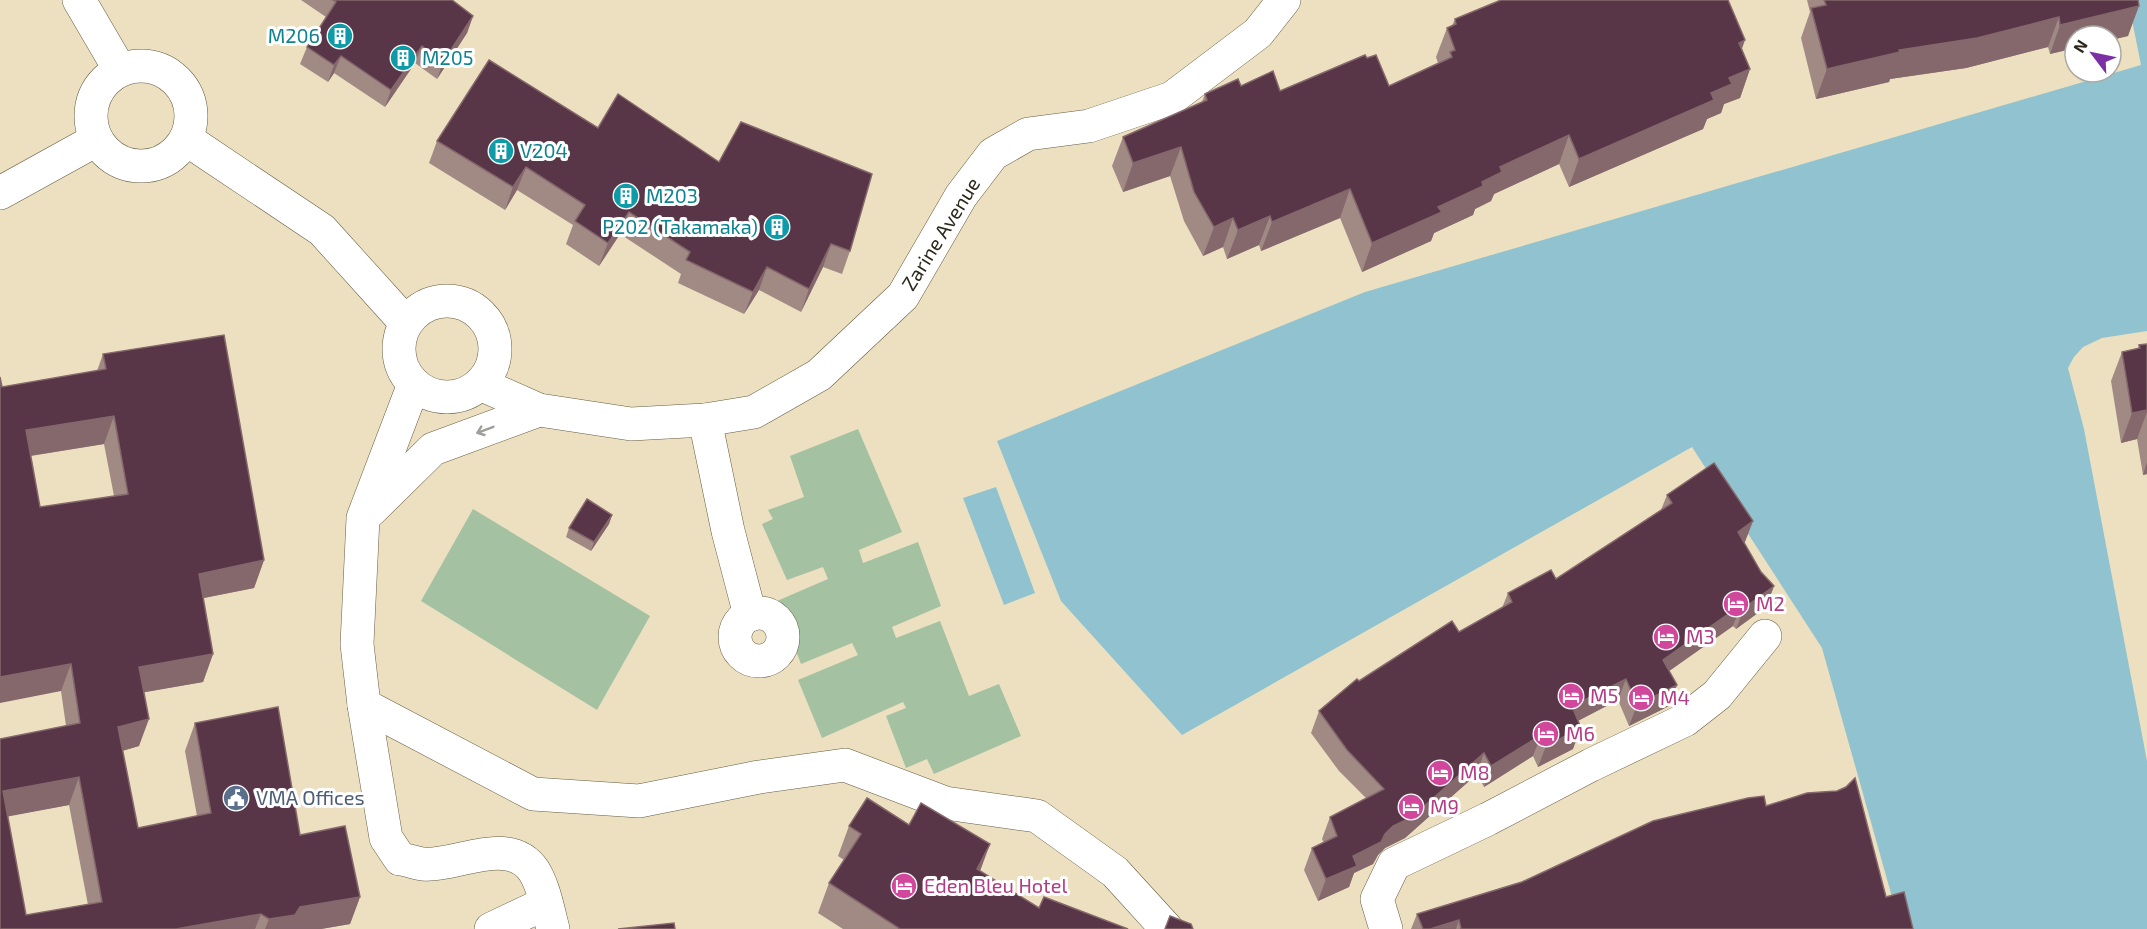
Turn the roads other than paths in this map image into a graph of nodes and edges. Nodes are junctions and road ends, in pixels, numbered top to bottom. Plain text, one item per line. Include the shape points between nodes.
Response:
1 (80, 0) edge
2 (1284, 0) edge
3 (120, 70) junction
4 (186, 139) junction
5 (96, 140) junction
6 (0, 193) edge
7 (406, 323) junction
8 (414, 384) junction
9 (480, 384) junction
10 (539, 410) junction
11 (705, 420) junction
12 (363, 518) junction
13 (750, 615) dead end
14 (1765, 636) dead end
15 (364, 705) junction
16 (549, 916) edge
17 (1397, 927) edge
18 (491, 929) edge
19 (1167, 929) edge

1 - 3 street
2 - 11 street, Zarine Avenue via 1258,33 1172,98 1089,126 1029,134 993,154 961,196 903,296 819,375 754,412
3 - 4 street via 137,65 155,67 171,74 184,87 191,104
3 - 5 street via 106,78 91,106
4 - 5 street via 177,152 148,166 117,161
4 - 7 street via 321,230
5 - 6 street
7 - 8 street via 400,355 404,371
7 - 9 street via 417,312 439,302 463,304 477,311 494,338 495,355
8 - 9 street via 426,393 454,396
8 - 12 street
9 - 10 street, Zarine Avenue
10 - 11 street, Zarine Avenue via 631,424
10 -> 12 street via 434,449
11 - 13 street
12 - 15 street via 357,644
14 - 17 street via 1717,695 1685,720 1394,864 1377,898
15 - 16 street via 386,838 400,859 424,864 500,853 519,858 534,872
15 - 19 street via 533,794 639,801 845,765 945,803 1037,816 1114,872
16 - 18 street

